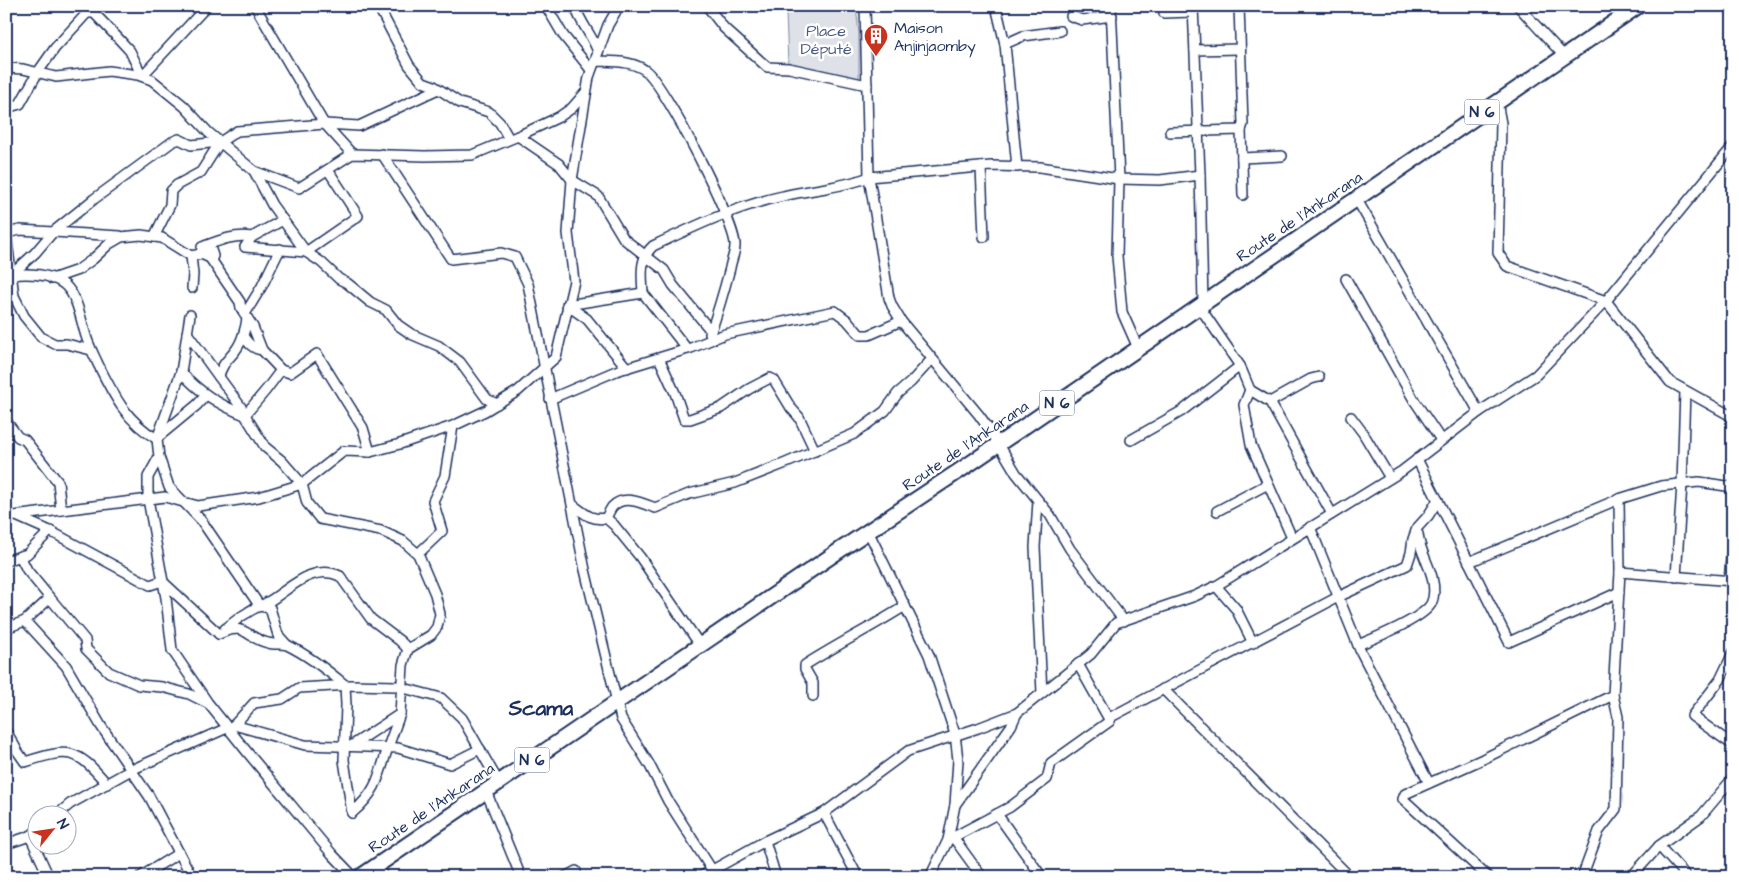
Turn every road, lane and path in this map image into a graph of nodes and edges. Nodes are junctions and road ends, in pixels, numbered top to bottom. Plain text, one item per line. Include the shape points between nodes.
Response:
1 (96, 6) edge
2 (207, 6) edge
3 (255, 6) edge
4 (378, 6) edge
5 (546, 6) edge
6 (574, 6) edge
7 (619, 6) edge
8 (707, 6) edge
9 (865, 6) edge
10 (996, 6) edge
11 (1112, 6) edge
12 (1239, 6) edge
13 (1518, 6) edge
14 (1638, 6) edge
15 (84, 9) edge
16 (1193, 9) edge
17 (1164, 13) dead end
18 (1071, 16) dead end
19 (1112, 16) junction
20 (1060, 30) dead end
21 (1005, 44) junction
22 (1240, 49) junction
23 (1195, 50) junction
24 (1564, 56) junction
25 (595, 61) junction
26 (6, 68) edge
27 (38, 72) junction
28 (142, 76) junction
29 (867, 85) junction
30 (438, 89) junction
31 (586, 91) junction
32 (1497, 102) junction
33 (6, 108) edge
34 (324, 124) junction
35 (1241, 130) junction
36 (1199, 131) junction
37 (1170, 132) dead end
38 (513, 137) junction
39 (220, 142) junction
40 (1733, 146) edge
41 (352, 154) junction
42 (382, 154) junction
43 (1282, 156) dead end
44 (1242, 158) junction
45 (981, 167) junction
46 (1016, 167) junction
47 (328, 170) junction
48 (254, 171) junction
49 (1200, 175) junction
50 (870, 177) junction
51 (1119, 179) junction
52 (572, 180) junction
53 (1243, 195) dead end
54 (1356, 198) junction
55 (724, 213) junction
56 (283, 220) junction
57 (53, 232) junction
58 (6, 233) edge
59 (121, 237) junction
60 (154, 237) junction
61 (252, 237) junction
62 (984, 237) dead end
63 (280, 248) junction
64 (201, 250) junction
65 (306, 252) junction
66 (191, 256) junction
67 (645, 256) junction
68 (8, 275) edge
69 (52, 279) junction
70 (1346, 280) dead end
71 (192, 288) dead end
72 (643, 293) junction
73 (1606, 301) junction
74 (567, 305) junction
75 (1201, 305) junction
76 (190, 315) dead end
77 (246, 316) junction
78 (902, 321) junction
79 (711, 331) junction
80 (187, 333) junction
81 (243, 336) junction
82 (708, 341) junction
83 (250, 345) junction
84 (237, 348) junction
85 (1138, 348) junction
86 (687, 349) junction
87 (91, 350) junction
88 (262, 350) junction
89 (659, 358) junction
90 (932, 359) junction
91 (1240, 366) junction
92 (545, 368) junction
93 (627, 368) junction
94 (281, 370) junction
95 (181, 372) junction
96 (218, 377) junction
97 (1319, 377) dead end
98 (1250, 390) junction
99 (1685, 391) junction
100 (206, 395) junction
101 (550, 399) junction
102 (1270, 402) junction
103 (497, 404) junction
104 (1479, 412) junction
105 (245, 414) junction
106 (1351, 417) dead end
107 (1733, 417) edge
108 (6, 421) edge
109 (453, 426) junction
110 (157, 438) junction
111 (1131, 440) dead end
112 (1440, 440) junction
113 (998, 444) junction
114 (815, 451) junction
115 (370, 452) junction
116 (159, 457) junction
117 (1417, 459) junction
118 (1390, 478) junction
119 (302, 484) junction
120 (1268, 484) junction
121 (1682, 484) junction
122 (1733, 487) edge
123 (148, 499) junction
124 (1619, 499) junction
125 (1438, 500) junction
126 (1038, 501) junction
127 (184, 502) junction
128 (573, 505) junction
129 (61, 510) junction
130 (1217, 511) dead end
131 (1332, 514) junction
132 (11, 517) edge
133 (606, 518) junction
134 (1310, 527) junction
135 (1417, 528) junction
136 (50, 531) junction
137 (868, 531) junction
138 (1292, 538) junction
139 (1733, 538) edge
140 (418, 554) junction
141 (20, 556) junction
142 (6, 561) edge
143 (1470, 562) junction
144 (1620, 572) junction
145 (1676, 577) junction
146 (162, 581) junction
147 (1731, 581) edge
148 (1216, 586) junction
149 (1619, 592) junction
150 (1338, 597) junction
151 (50, 598) junction
152 (260, 606) junction
153 (905, 606) junction
154 (25, 621) junction
155 (1124, 621) junction
156 (6, 633) edge
157 (219, 634) junction
158 (1253, 643) junction
159 (286, 644) junction
160 (1358, 645) junction
161 (700, 646) junction
162 (408, 649) junction
163 (1733, 653) edge
164 (1078, 664) junction
165 (344, 685) junction
166 (402, 687) junction
167 (1163, 689) junction
168 (1042, 693) junction
169 (1613, 695) junction
170 (814, 696) dead end
171 (616, 702) junction
172 (210, 705) junction
173 (1017, 713) junction
174 (400, 714) junction
175 (1109, 718) junction
176 (231, 726) junction
177 (6, 731) edge
178 (956, 734) junction
179 (1733, 745) edge
180 (347, 746) junction
181 (388, 747) junction
182 (6, 748) edge
183 (480, 749) junction
184 (18, 752) junction
185 (131, 770) junction
186 (1733, 778) edge
187 (499, 782) junction
188 (1429, 783) junction
189 (107, 784) junction
190 (486, 791) junction
191 (955, 805) junction
192 (68, 806) edge
193 (824, 813) junction
194 (998, 814) junction
195 (28, 836) edge
196 (950, 838) junction
197 (766, 841) junction
198 (10, 843) edge
199 (1659, 846) junction
200 (180, 852) junction
201 (6, 853) edge
202 (41, 856) edge
203 (712, 870) junction
204 (380, 871) edge
205 (576, 871) dead end
206 (50, 877) edge
207 (140, 877) edge
208 (192, 877) edge
209 (354, 877) edge
210 (360, 877) edge
211 (521, 877) edge
212 (565, 877) edge
213 (700, 877) edge
214 (776, 877) edge
215 (858, 877) edge
216 (930, 877) edge
217 (982, 877) edge
218 (1042, 877) edge
219 (1350, 877) edge
220 (1488, 877) edge
221 (1582, 877) edge
222 (1631, 877) edge
223 (1687, 877) edge

1 - 15 street
2 - 28 street
3 - 34 street
4 - 30 street via 409,65 423,82
5 - 25 street via 563,35
6 - 25 street via 595,44
7 - 25 street
8 - 29 street via 724,28 767,67 789,68
9 - 29 street
10 - 21 street
11 - 19 street
12 - 22 street
13 - 24 street
14 - 24 main road, Route de l'Ankarana / N 6
15 - 27 street
15 - 28 street via 94,13 130,51
16 - 17 street
16 - 23 street
18 - 19 street via 1082,20
19 - 51 street
20 - 21 street via 1023,36
21 - 46 street
22 - 23 street
22 - 35 street
23 - 36 street
24 - 32 main road, Route de l'Ankarana / N 6
25 - 31 street
25 - 55 street via 628,63 647,71 699,156
26 - 27 street
27 - 28 street via 56,77 110,71
27 - 33 street via 20,104
28 - 39 street via 152,80 184,106
29 - 50 street
30 - 34 street via 359,126
30 - 38 street via 460,104 489,112
31 - 38 street via 572,108 559,117
31 - 52 street
32 - 54 main road, Route de l'Ankarana / N 6
32 - 73 street via 1501,123 1498,253 1507,266
34 - 39 street via 236,131
34 - 41 street
35 - 36 street
35 - 44 street
36 - 37 street
36 - 49 street
38 - 42 street via 472,155
38 - 52 street via 559,164
39 - 48 street
39 - 57 street via 190,145 179,139 172,142
39 - 60 street via 200,172 171,191 170,205
40 - 73 street
41 - 42 street
41 - 47 street
42 - 92 street via 451,259 501,253 515,256 528,284
43 - 44 street
44 - 53 street
45 - 46 street
45 - 50 street
45 - 62 street
46 - 51 street via 1050,168
47 - 48 street via 299,188
47 - 65 street via 358,216
48 - 56 street
49 - 51 street via 1160,180
49 - 75 street
50 - 55 street via 853,184 783,196
50 - 78 street via 889,298
51 - 85 street via 1117,256 1122,312
52 - 67 street via 598,196 624,239
52 - 74 street via 568,233 574,281
54 - 75 main road, Route de l'Ankarana / N 6
54 - 104 street
55 - 67 street via 653,246
55 - 79 street via 736,245
56 - 61 street
56 - 65 street
57 - 58 street via 20,230
57 - 59 street
57 - 68 street via 35,253
58 - 68 street
59 - 60 street via 141,234
59 - 69 street via 78,270
60 - 66 street via 162,238
61 - 63 street via 245,247
61 - 64 street via 229,238
63 - 65 street
63 - 77 street
64 - 66 street
64 - 77 street via 211,250 213,256 210,258 235,293
65 - 103 street via 370,302 386,310 411,334 439,346 460,362 487,398
66 - 71 street
67 - 72 street via 641,268
67 - 79 street via 664,270
68 - 69 street via 32,273
68 - 87 street via 24,316 41,337 55,344
69 - 87 street via 66,286 75,301
70 - 112 street
72 - 74 street
72 - 86 street
73 - 99 street via 1670,382
73 - 104 street via 1536,375
74 - 92 street via 556,357
74 - 93 street via 587,319
75 - 85 main road, Route de l'Ankarana / N 6
75 - 91 street
76 - 80 street
77 - 81 street
77 - 88 street
78 - 82 street via 869,336 860,335 835,311 725,334
78 - 90 street
79 - 82 street
80 - 95 street
80 - 96 street
81 - 83 street
81 - 84 street
82 - 86 street
83 - 84 street
83 - 88 street
84 - 96 street via 220,368
85 - 113 main road, Route de l'Ankarana / N 6
86 - 89 street
87 - 110 street via 115,399 145,432
88 - 94 street
89 - 93 street
89 - 114 street via 684,419 721,408 770,378 799,417
90 - 113 street
90 - 114 street via 869,424
91 - 98 street
91 - 111 street via 1182,411
92 - 101 street
92 - 103 street
93 - 101 street
94 - 105 street
94 - 115 street via 290,373 317,354 363,428
95 - 100 street
95 - 110 street
96 - 105 street
97 - 102 street
98 - 102 street
98 - 120 street via 1244,405 1251,446
99 - 107 street
99 - 121 street
100 - 105 street
100 - 110 street
101 - 128 street
102 - 131 street
103 - 109 street
104 - 112 street
105 - 119 street via 265,447
106 - 118 street
108 - 129 street via 58,482
109 - 115 street
109 - 140 street via 444,476 433,501 442,531
110 - 116 street
112 - 117 street
113 - 126 street
113 - 137 main road, Route de l'Ankarana / N 6
114 - 133 street via 735,483 689,494 655,508 635,500 625,500 613,506
115 - 119 street via 344,452
116 - 123 street via 148,477
116 - 127 street via 169,488
117 - 118 street
117 - 125 street
118 - 131 street
119 - 127 street via 259,497 198,506
119 - 140 street via 307,503 320,519 381,531 403,541
120 - 130 street
120 - 138 street
121 - 122 street via 1699,482
121 - 124 street via 1661,486
121 - 145 street
123 - 127 street via 165,496
123 - 129 street
123 - 146 street
124 - 143 street
124 - 144 street
125 - 135 street
125 - 143 street
126 - 155 street
126 - 168 street via 1035,547
127 - 152 street via 201,520
128 - 133 street via 592,519
128 - 171 street
129 - 132 street
131 - 134 street
132 - 136 street
133 - 161 street via 640,557
134 - 138 street
134 - 150 street
135 - 150 street via 1406,565
135 - 160 street via 1418,543 1432,577 1434,590 1431,602 1423,613
136 - 141 street via 28,554
136 - 146 street via 150,585
137 - 153 street
137 - 161 main road, Route de l'Ankarana / N 6
138 - 148 street
139 - 147 street
140 - 162 street via 440,614 431,636
141 - 142 street
141 - 151 street
143 - 149 street via 1509,642
144 - 145 street
144 - 149 street
145 - 147 street
146 - 157 street
146 - 172 street via 172,650
148 - 155 street
148 - 158 street via 1236,609
149 - 169 street
150 - 158 street
150 - 160 street
151 - 154 street
151 - 172 street via 85,640 86,649 109,672 139,685 188,694
152 - 157 street
152 - 159 street via 270,608 278,635
152 - 162 street via 297,581 315,573 332,572 340,576 371,619
153 - 170 street via 805,664 813,683
153 - 178 street via 928,655
154 - 156 street via 9,627
154 - 185 street via 66,666
155 - 164 street via 1116,623 1091,654
157 - 159 street via 239,628 268,643
158 - 167 street
159 - 165 street via 321,665
160 - 188 street
161 - 171 main road, Route de l'Ankarana / N 6
162 - 166 street
163 - 179 street via 1720,680 1692,716
164 - 168 street
164 - 175 street
165 - 166 street
165 - 176 street via 299,688 282,699 254,703
165 - 180 street
166 - 174 street
166 - 183 street via 441,698 462,718
167 - 175 street
167 - 219 street
168 - 173 street
169 - 188 street
169 - 221 street via 1618,717 1616,809 1599,831
171 - 187 main road, Route de l'Ankarana / N 6
171 - 203 street via 621,719
172 - 176 street
173 - 178 street
173 - 191 street
174 - 180 street
174 - 181 street
175 - 194 street via 1051,763 1047,780
176 - 180 street via 305,745
176 - 185 street
176 - 209 street via 248,753
177 - 184 street
178 - 191 street
178 - 193 street via 908,751
180 - 181 street
180 - 181 street via 344,760 352,813 374,789
181 - 183 street via 450,764
182 - 184 street
183 - 187 street
184 - 189 street via 26,762 57,752 68,752 94,768
185 - 189 street
185 - 200 street
186 - 199 street via 1701,816
187 - 190 main road, Route de l'Ankarana / N 6
188 - 220 street via 1405,794 1404,799
189 - 192 street
190 - 204 main road, Route de l'Ankarana / N 6
190 - 211 street
191 - 196 street
193 - 197 street
193 - 215 street
194 - 196 street
194 - 218 street
195 - 198 street
196 - 216 street
196 - 217 street
197 - 203 street
197 - 214 street
198 - 201 street
199 - 222 street
199 - 223 street
200 - 207 street
200 - 208 street
202 - 206 street
203 - 213 street
204 - 210 main road, Route de l'Ankarana / N 6
205 - 212 street

